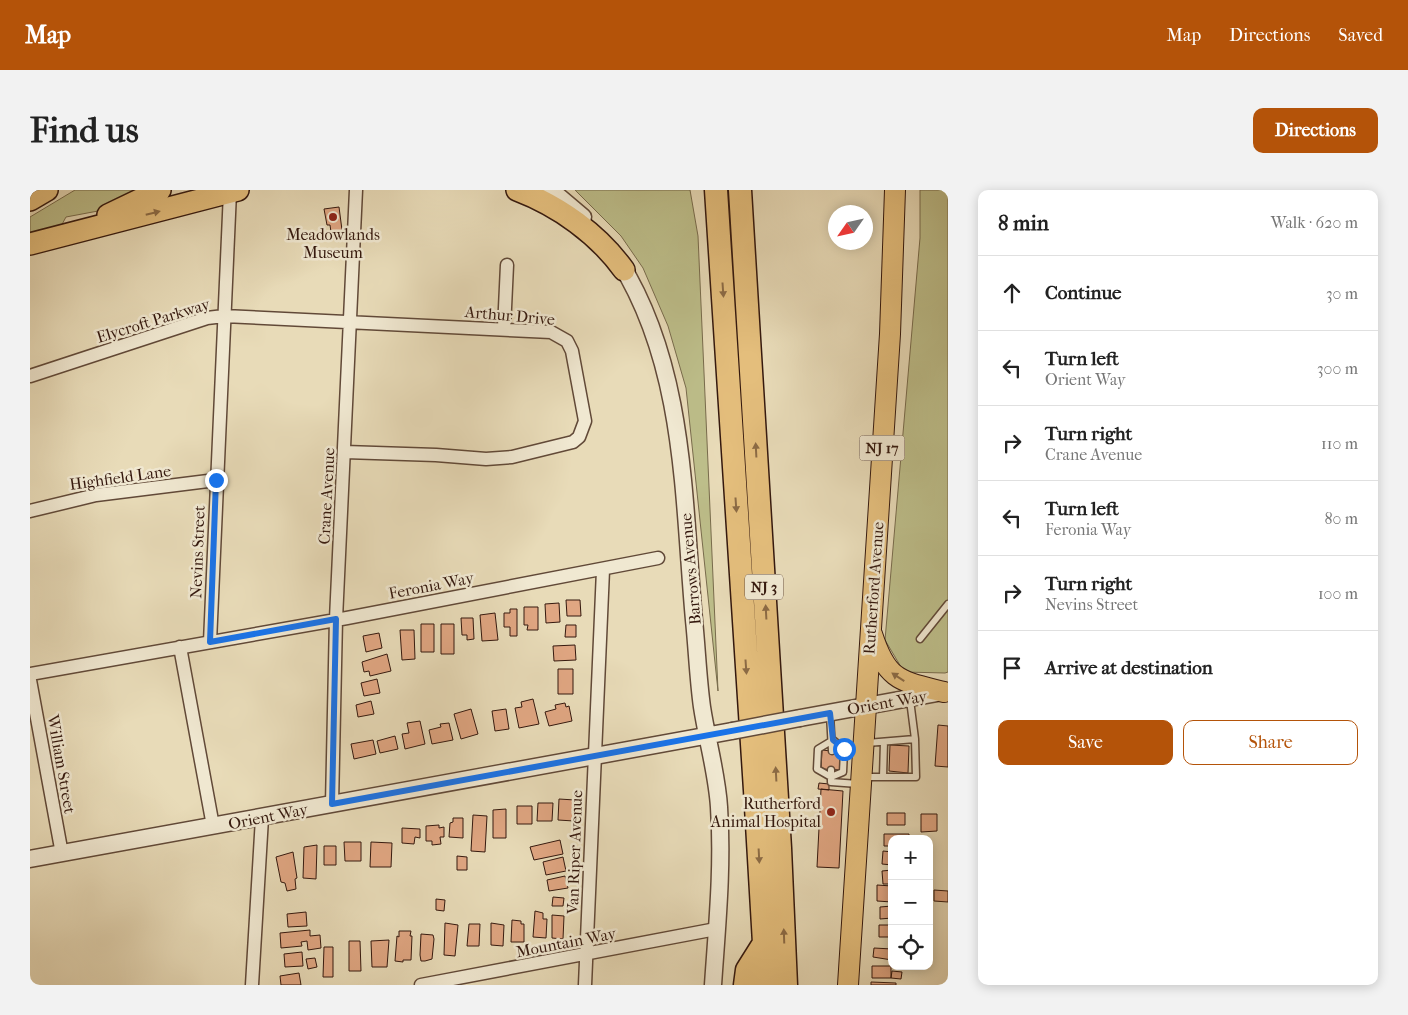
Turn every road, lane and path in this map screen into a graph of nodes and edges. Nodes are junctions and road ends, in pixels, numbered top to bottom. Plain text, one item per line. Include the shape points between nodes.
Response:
1 (47, 190) edge
2 (160, 190) edge
3 (356, 190) edge
4 (517, 190) edge
5 (550, 190) edge
6 (702, 190) edge
7 (716, 190) edge
8 (740, 190) edge
9 (895, 190) edge
10 (234, 191) edge
11 (30, 200) edge
12 (55, 238) junction
13 (720, 242) junction
14 (30, 244) edge
15 (507, 265) dead end
16 (624, 270) junction
17 (224, 316) junction
18 (350, 321) junction
19 (504, 329) junction
20 (30, 376) edge
21 (345, 452) junction
22 (216, 480) junction
23 (30, 511) edge
24 (658, 558) dead end
25 (603, 570) junction
26 (948, 604) edge
27 (336, 619) junction
28 (870, 628) junction
29 (920, 639) dead end
30 (210, 642) junction
31 (180, 647) junction
32 (30, 674) edge
33 (30, 680) edge
34 (946, 692) edge
35 (910, 698) junction
36 (865, 707) junction
37 (830, 713) junction
38 (707, 735) junction
39 (915, 739) junction
40 (833, 740) junction
41 (884, 742) junction
42 (856, 749) junction
43 (832, 751) dead end
44 (593, 758) junction
45 (907, 765) dead end
46 (915, 765) junction
47 (831, 773) junction
48 (883, 777) junction
49 (861, 781) junction
50 (332, 804) junction
51 (262, 818) junction
52 (212, 826) junction
53 (62, 854) junction
54 (30, 860) edge
55 (716, 929) junction
56 (764, 943) junction
57 (586, 955) junction
58 (252, 985) edge
59 (421, 985) edge
60 (585, 985) edge
61 (712, 985) edge
62 (745, 985) edge
63 (764, 985) edge
64 (786, 985) edge
65 (848, 985) edge

1 - 11 highway
2 - 12 highway
3 - 18 street, Crane Avenue
4 - 16 highway via 584,228
5 - 16 street, Barrows Avenue via 592,226
6 - 13 highway via 705,219
7 - 13 highway, NJ 3
64 -> 8 highway, NJ 3
9 - 28 main road, Rutherford Avenue / NJ 17 via 890,334
12 -> 10 highway
10 - 17 street, Nevins Street
12 - 14 highway
13 -> 56 highway, NJ 3
15 - 19 street
16 - 38 street, Barrows Avenue via 657,345 674,413
17 - 18 street, Elycroft Parkway
17 - 20 street, Elycroft Parkway via 207,318
17 - 22 street, Nevins Street
18 - 19 street, Arthur Drive
18 - 21 street, Crane Avenue
19 - 21 street, Arthur Drive via 551,332 560,335 571,348 585,421 579,437 573,442 512,457 486,459
21 - 27 street, Crane Avenue
22 - 23 street, Highfield Lane via 96,495
22 - 30 street, Nevins Street
24 - 25 street, Feronia Way
25 - 27 street, Feronia Way
25 - 44 street, Van Riper Avenue
26 - 29 lane
27 - 30 street, Feronia Way
27 - 50 street, Crane Avenue
34 -> 28 main road via 894,676 879,654
28 - 36 main road, Rutherford Avenue / NJ 17
30 - 31 street
31 - 32 street
31 - 52 street
33 - 53 street, William Street
34 - 35 street, Orient Way
35 - 36 street, Orient Way
35 - 39 lane
36 - 37 street, Orient Way
36 - 42 main road, Rutherford Avenue / NJ 17
37 - 38 street, Orient Way, bridge
37 - 40 lane
38 - 44 street, Orient Way
38 - 55 street, Barrows Avenue via 719,805 720,885
39 - 41 lane
39 - 46 lane via 912,750
40 - 42 lane via 844,749
40 - 43 lane
40 - 47 lane via 818,749 817,769
41 - 42 lane
41 - 48 lane
42 - 47 lane via 843,772
42 - 49 main road, Rutherford Avenue / NJ 17
44 - 50 street, Orient Way
44 - 57 street, Van Riper Avenue
45 - 46 lane
46 - 48 lane via 916,777
47 - 49 lane via 831,782
48 - 49 lane
49 - 65 main road, Rutherford Avenue / NJ 17
50 - 51 street, Orient Way
51 - 52 street, Orient Way
51 - 58 street
52 - 53 street, Orient Way
53 - 54 street, Orient Way
55 - 57 street, Mountain Way
55 - 61 street, Barrows Avenue
56 - 62 highway via 747,970
56 - 63 highway, NJ 3
57 - 59 street, Mountain Way
57 - 60 street, Van Riper Avenue

